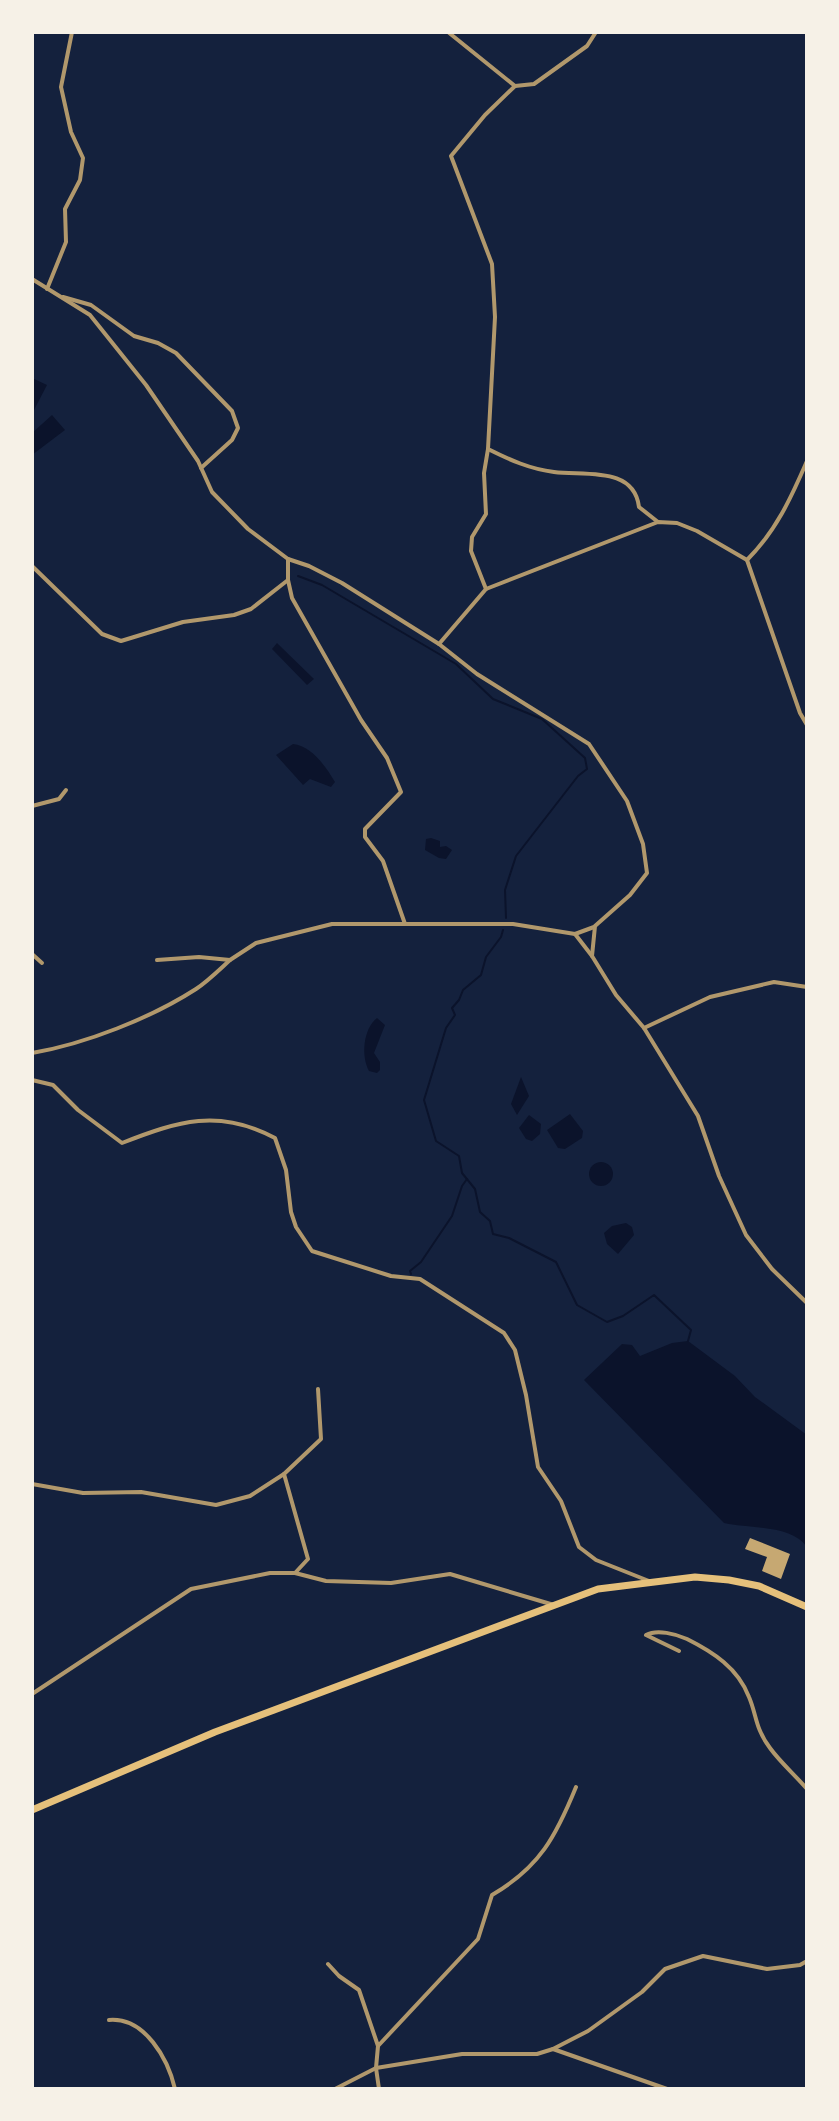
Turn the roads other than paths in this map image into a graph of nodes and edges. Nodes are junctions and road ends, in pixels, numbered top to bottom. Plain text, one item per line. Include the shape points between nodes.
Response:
1 (72, 32) edge
2 (448, 32) edge
3 (596, 32) edge
4 (515, 86) junction
5 (32, 279) edge
6 (47, 289) junction
7 (58, 296) junction
8 (488, 449) junction
9 (807, 461) edge
10 (201, 468) junction
11 (658, 522) junction
12 (288, 559) junction
13 (747, 560) junction
14 (32, 566) edge
15 (288, 580) junction
16 (486, 589) junction
17 (439, 644) junction
18 (807, 725) edge
19 (66, 790) dead end
20 (32, 806) edge
21 (405, 924) junction
22 (595, 926) junction
23 (575, 934) junction
24 (32, 954) edge
25 (592, 956) junction
26 (157, 960) dead end
27 (230, 960) junction
28 (42, 963) dead end
29 (807, 987) edge
30 (644, 1028) junction
31 (32, 1053) edge
32 (32, 1080) edge
33 (807, 1303) edge
34 (318, 1389) dead end
35 (284, 1474) junction
36 (32, 1484) edge
37 (295, 1573) junction
38 (652, 1582) junction
39 (554, 1605) junction
40 (807, 1607) edge
41 (679, 1651) dead end
42 (32, 1694) edge
43 (576, 1787) dead end
44 (807, 1789) edge
45 (32, 1810) edge
46 (807, 1961) edge
47 (328, 1964) dead end
48 (109, 2020) dead end
49 (378, 2046) junction
50 (553, 2049) junction
51 (376, 2068) junction
52 (175, 2089) edge
53 (335, 2089) edge
54 (379, 2089) edge
55 (667, 2089) edge

1 - 6 street via 61,87 83,158 80,180 65,209 66,242
2 - 4 street
3 - 4 street via 587,46 534,84
4 - 8 street via 451,156 492,264 495,317
5 - 6 street
6 - 7 street
7 - 10 street via 90,315 146,385
7 - 10 street via 91,305 134,336 176,353 232,411 238,428 232,440
8 - 11 street via 529,467 627,483 637,493 639,507
8 - 16 street via 486,514 472,537 471,551
9 - 13 street via 767,540
10 - 12 street via 212,492
11 - 13 street via 697,531
11 - 16 street
12 - 15 street
12 - 17 street via 342,583
13 - 18 street
14 - 15 street via 102,634 121,641 251,609
15 - 21 street via 292,598 387,758 401,792 365,829 365,837 383,861
16 - 17 street
17 - 22 street via 589,744 627,801 647,873
19 - 20 street via 59,799
21 - 23 street via 513,924
21 - 27 street via 332,924 256,943
22 - 23 street
22 - 25 street
23 - 25 street
24 - 28 street
25 - 30 street
26 - 27 street
27 - 31 street via 198,988 152,1014
29 - 30 street via 774,982 710,997
30 - 33 street via 698,1116 746,1235
32 - 38 street via 53,1085 122,1143 202,1119 227,1120 275,1138 291,1212 312,1251 391,1276 420,1279 504,1333 515,1350 538,1467 561,1501 579,1547 596,1560
34 - 35 street via 321,1439
35 - 36 street via 250,1496 216,1505 141,1492 83,1493
35 - 37 street via 308,1559
37 - 39 street via 326,1581 391,1583 450,1574
37 - 42 street via 191,1589
38 - 39 main road via 598,1589
38 - 40 main road via 729,1580 759,1586
39 - 45 main road via 215,1732
41 - 44 street via 646,1635 680,1636 714,1653 739,1677 770,1748
43 - 49 street via 543,1854 492,1895 478,1939
46 - 50 street via 767,1969 703,1956 665,1969 588,2031
47 - 49 street via 359,1990
48 - 52 street via 126,2022 151,2038
49 - 51 street
50 - 51 street via 537,2054 462,2054
50 - 55 street
51 - 53 street
51 - 54 street

